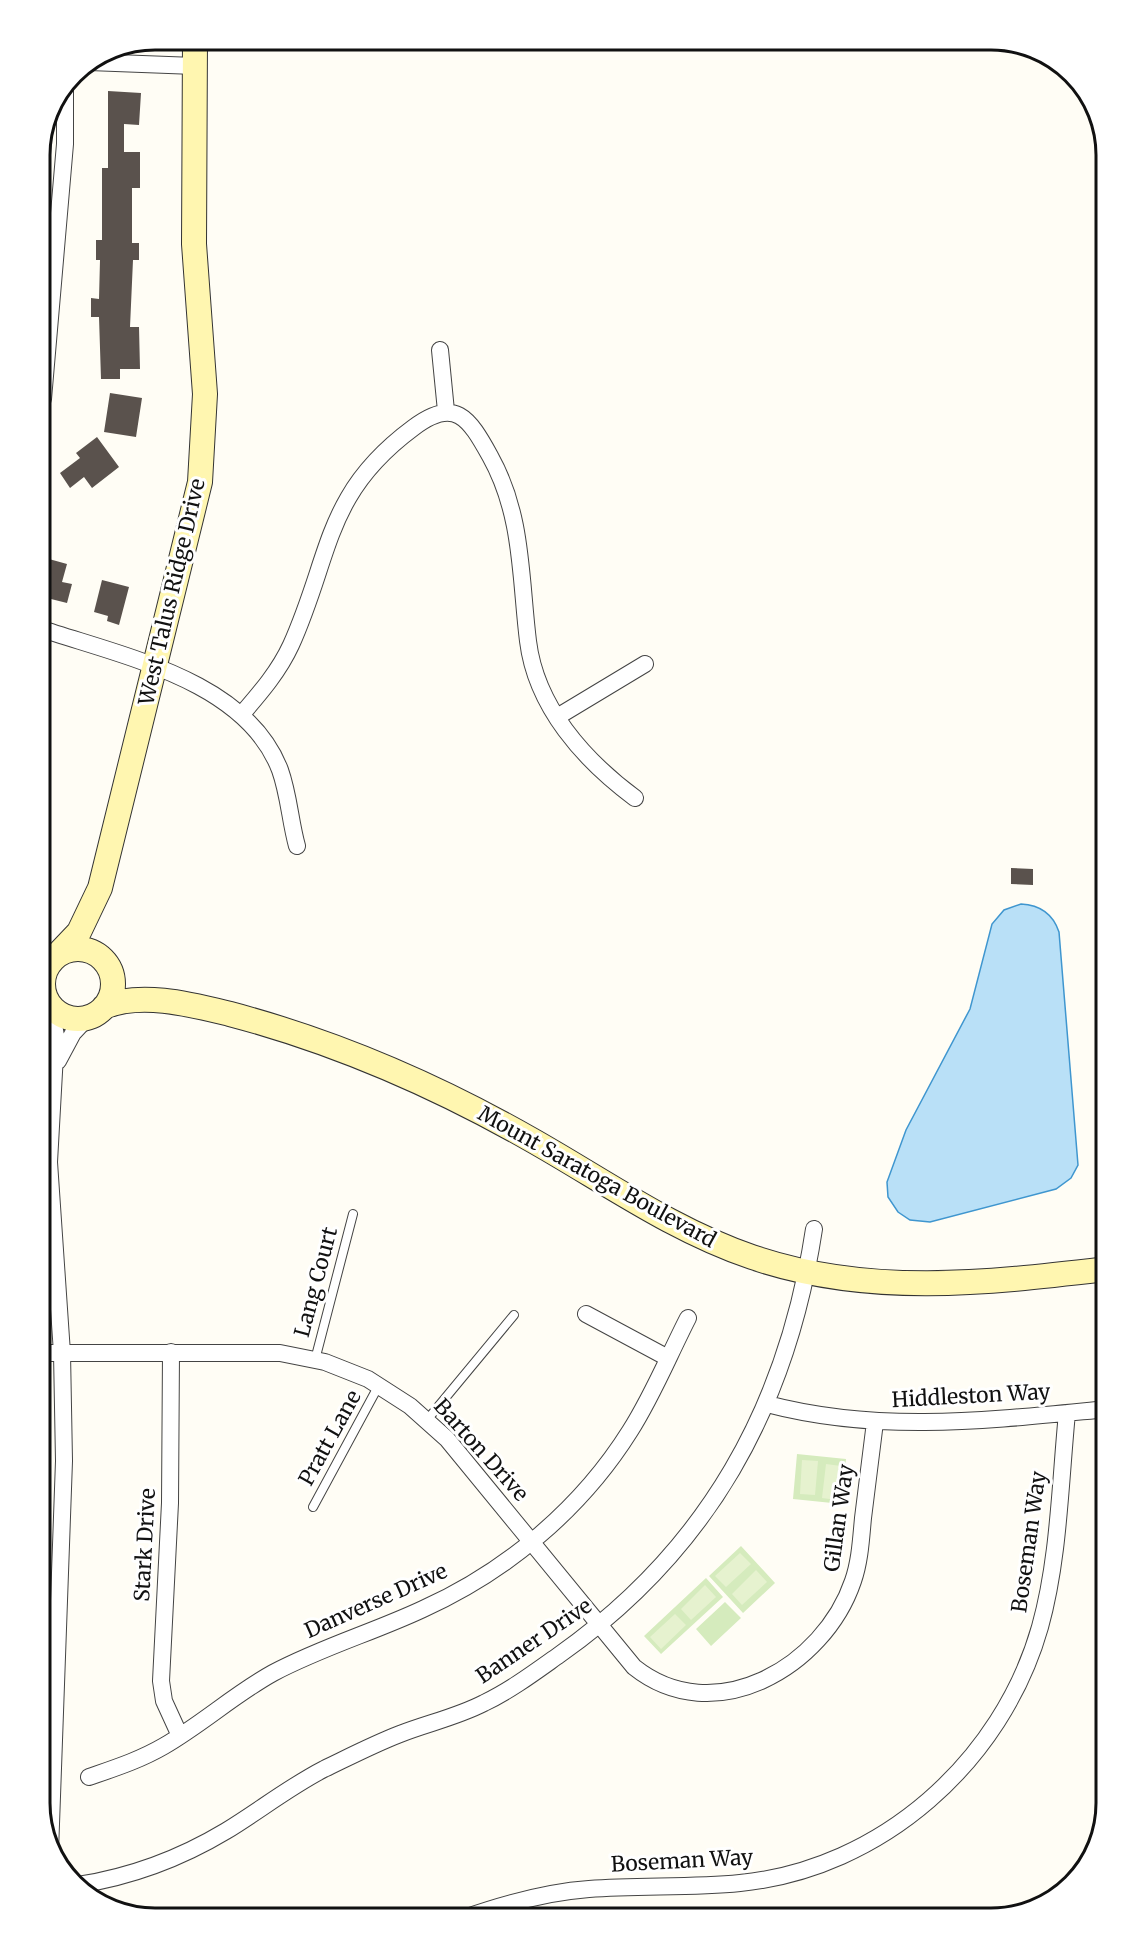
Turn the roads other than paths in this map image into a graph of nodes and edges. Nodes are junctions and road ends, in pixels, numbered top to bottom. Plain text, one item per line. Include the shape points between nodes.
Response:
1 (195, 50) edge
2 (104, 63) edge
3 (195, 66) junction
4 (65, 100) edge
5 (50, 318) edge
6 (440, 350) dead end
7 (446, 411) junction
8 (50, 632) edge
9 (645, 664) dead end
10 (155, 668) junction
11 (242, 714) junction
12 (557, 717) junction
13 (635, 798) dead end
14 (297, 846) dead end
15 (100, 888) junction
16 (50, 958) edge
17 (106, 965) junction
18 (173, 1002) junction
19 (50, 1004) edge
20 (50, 1011) edge
21 (96, 1012) junction
22 (53, 1077) junction
23 (50, 1141) edge
24 (50, 1177) edge
25 (353, 1214) dead end
26 (814, 1229) dead end
27 (1096, 1270) edge
28 (807, 1272) junction
29 (586, 1314) dead end
30 (514, 1316) dead end
31 (688, 1318) dead end
32 (171, 1352) junction
33 (50, 1353) edge
34 (62, 1353) junction
35 (668, 1358) junction
36 (315, 1360) junction
37 (379, 1385) junction
38 (767, 1404) junction
39 (1096, 1410) edge
40 (1067, 1413) junction
41 (427, 1420) junction
42 (874, 1422) junction
43 (313, 1507) dead end
44 (531, 1542) junction
45 (600, 1626) junction
46 (180, 1736) junction
47 (89, 1777) dead end
48 (50, 1797) edge
49 (86, 1883) edge
50 (497, 1907) edge

1 - 3 street, West Talus Ridge Drive
2 - 3 street
3 - 10 street, West Talus Ridge Drive via 193,222 205,394 204,450 194,514
4 - 5 street via 65,144
6 - 7 street
7 - 11 street via 431,415 401,437 367,469 348,495 333,525 285,657
7 - 12 street via 460,415 472,426 506,489 519,540 532,663
8 - 10 street
9 - 12 street
10 - 11 street via 210,692
10 - 15 street, West Talus Ridge Drive
11 - 14 street via 267,744 280,770
12 - 13 street via 585,756
15 - 16 street, West Talus Ridge Drive via 84,924
15 - 17 street, West Talus Ridge Drive via 96,934
16 - 17 street via 68,950 85,949
17 - 18 street, Mount Saratoga Boulevard via 128,984
17 - 21 street via 113,987
18 - 21 street, Mount Saratoga Boulevard via 131,1001
18 - 28 street, Mount Saratoga Boulevard via 279,1028 388,1067 527,1137 694,1234 752,1257
19 - 21 street via 64,1016
20 - 22 street via 56,1028
21 - 22 street via 66,1044
22 - 23 street
24 - 34 street
25 - 36 lane, Lang Court
26 - 28 street, Banner Drive
27 - 28 street, Mount Saratoga Boulevard via 935,1285 873,1282
28 - 38 street, Banner Drive via 799,1310
29 - 35 street
30 - 41 lane
31 - 35 street, Danverse Drive
32 - 34 street, Barton Drive
32 - 36 street, Barton Drive via 257,1351
32 - 46 street, Stark Drive via 170,1503 161,1681 164,1701
33 - 34 street, Barton Drive
34 - 48 street via 63,1514
35 - 44 street, Danverse Drive via 615,1453 577,1501
36 - 37 street, Barton Drive
37 - 41 street, Barton Drive
37 - 43 lane, Pratt Lane
38 - 42 street, Hiddleston Way
38 - 45 street, Banner Drive via 736,1464 700,1519 657,1570
39 - 40 street, Hiddleston Way
40 - 42 street, Hiddleston Way via 940,1424
40 - 50 street, Boseman Way via 1050,1577 1031,1654 1009,1703 984,1743 930,1801 862,1845 789,1873 742,1883 587,1889
41 - 44 street, Barton Drive
42 - 45 street, Gillan Way via 854,1579 829,1628 791,1665 736,1691 687,1692 644,1675
44 - 45 street, Barton Drive
44 - 46 street, Danverse Drive via 443,1599 272,1674
45 - 49 street, Banner Drive via 504,1692 464,1712 351,1756 204,1843 136,1871
46 - 47 street, Danverse Drive via 141,1758

